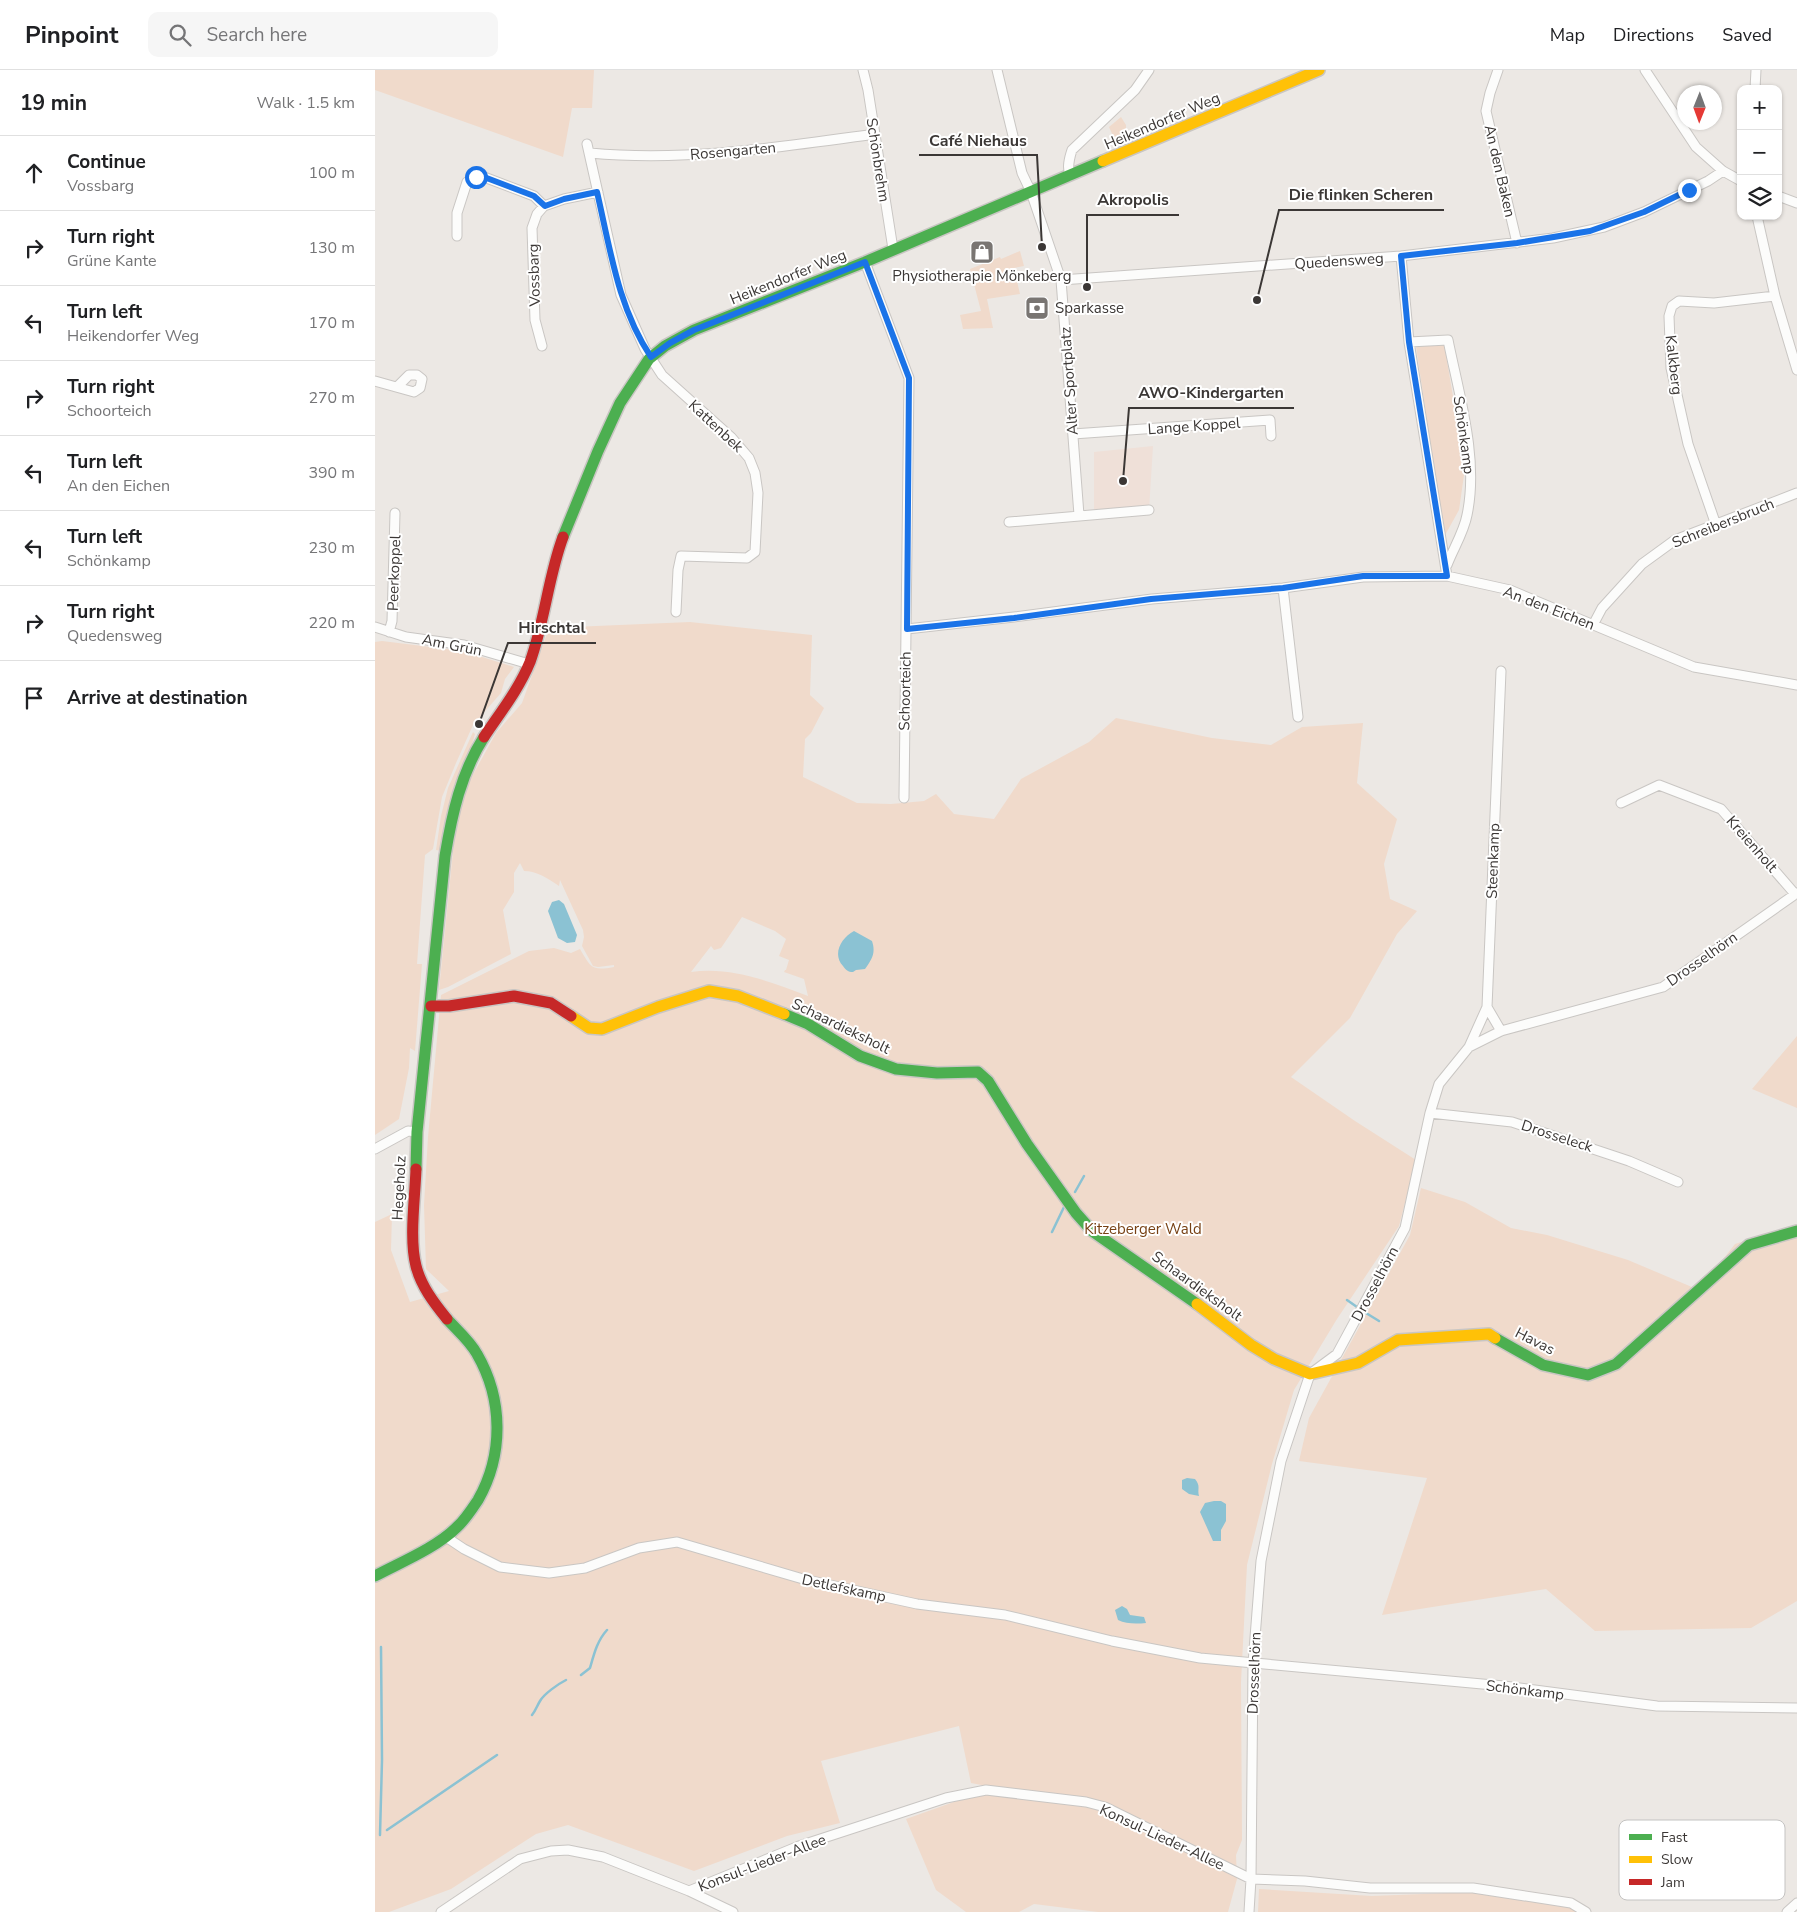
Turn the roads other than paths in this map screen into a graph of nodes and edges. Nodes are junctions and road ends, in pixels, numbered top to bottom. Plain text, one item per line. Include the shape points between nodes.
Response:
1 (863, 70) edge
2 (997, 70) edge
3 (1149, 70) edge
4 (1319, 70) edge
5 (1498, 70) edge
6 (1645, 70) edge
7 (1756, 70) edge
8 (1755, 85) edge
9 (875, 134) junction
10 (1723, 171) junction
11 (1071, 176) junction
12 (1737, 179) edge
13 (597, 192) junction
14 (1031, 192) junction
15 (1782, 197) edge
16 (1797, 203) edge
17 (545, 206) junction
18 (1758, 220) edge
19 (457, 236) dead end
20 (1517, 243) junction
21 (893, 250) junction
22 (1401, 256) junction
23 (865, 262) junction
24 (1061, 280) junction
25 (1775, 296) junction
26 (1409, 342) junction
27 (543, 346) dead end
28 (651, 357) junction
29 (1797, 370) edge
30 (375, 381) edge
31 (397, 387) dead end
32 (1073, 434) junction
33 (1271, 436) dead end
34 (1797, 493) edge
35 (1149, 510) dead end
36 (395, 513) dead end
37 (1079, 516) junction
38 (1009, 522) dead end
39 (1716, 525) junction
40 (1447, 565) junction
41 (1447, 576) junction
42 (1283, 588) junction
43 (676, 612) dead end
44 (1593, 625) junction
45 (375, 627) edge
46 (907, 629) junction
47 (389, 632) junction
48 (529, 664) junction
49 (1501, 671) dead end
50 (1797, 685) edge
51 (1298, 718) dead end
52 (489, 731) joint
53 (904, 798) dead end
54 (1621, 803) dead end
55 (1796, 893) edge
56 (431, 1006) junction
57 (1487, 1007) junction
58 (1501, 1030) junction
59 (1469, 1047) junction
60 (1430, 1113) junction
61 (417, 1132) junction
62 (375, 1148) edge
63 (1678, 1182) dead end
64 (1797, 1231) edge
65 (1310, 1374) junction
66 (446, 1537) junction
67 (375, 1576) edge
68 (1253, 1663) junction
69 (1797, 1708) edge
70 (1251, 1879) junction
71 (689, 1891) junction
72 (1797, 1904) edge
73 (441, 1912) edge
74 (733, 1912) edge
75 (1249, 1912) edge
76 (1586, 1912) edge
77 (1787, 1912) edge

1 - 9 street, Schönbrehm
2 - 14 street, Alter Sportplatz via 1022,173
3 - 11 street via 1129,97 1072,150 1068,170
4 - 11 street, Heikendorfer Weg
5 - 20 street, An den Baken via 1486,111
6 - 10 street via 1696,147
7 - 8 street
9 - 13 street, Rosengarten via 721,154 670,156 589,148
9 - 21 street, Schönbrehm
10 - 12 street
10 - 20 street, Quedensweg via 1618,223 1571,235
11 - 14 street, Heikendorfer Weg
13 - 17 street
13 - 28 street via 621,295 636,332
14 - 21 street, Heikendorfer Weg
14 - 24 street, Alter Sportplatz
15 - 16 street
17 - 19 street via 534,196 476,177 467,182 457,213
17 - 27 street, Vossbarg via 537,214 532,228 535,320
18 - 25 street
20 - 22 street, Quedensweg
21 - 23 street, Heikendorfer Weg
22 - 24 street, Quedensweg
22 - 26 street, Schönkamp
23 - 28 street, Heikendorfer Weg via 694,330
23 - 46 street, Schoorteich via 909,378
24 - 32 street, Alter Sportplatz
25 - 29 street
25 - 39 street, Kalkberg via 1714,303 1679,302 1672,306 1669,316 1673,378 1688,444
26 - 40 street, Schönkamp
26 - 40 street, Schönkamp via 1448,340 1462,410 1472,470 1467,516
28 - 43 street, Kattenbek via 662,376 731,437 749,458 758,493 755,552 747,558 681,556
28 - 48 street, Heikendorfer Weg via 636,376 604,435 561,540
30 - 31 street
32 - 33 street, Lange Koppel via 1270,420
32 - 37 street, Alter Sportplatz
34 - 39 street, Schreibersbruch
35 - 37 street
36 - 47 street, Peerkoppel
37 - 38 street
39 - 44 street, Schreibersbruch via 1675,540 1642,564 1603,608
40 - 41 street, Schönkamp
41 - 42 street, An den Eichen via 1363,576
41 - 44 street, An den Eichen via 1511,590
42 - 46 street, An den Eichen via 1151,599
42 - 51 street
44 - 50 street, An den Eichen via 1694,667
45 - 47 street, Am Grün
46 - 53 street, Schoorteich
47 - 48 street, Am Grün via 463,645
48 - 52 street, Heikendorfer Weg via 517,691
49 - 57 street, Steenkamp
52 - 56 street, Hegeholz via 469,763 451,812
54 - 55 street, Kreienholt via 1659,785 1721,809
55 - 58 street, Drosselhörn via 1663,987
56 - 61 street, Hegeholz
56 - 65 street, Schaardieksholt via 513,996 551,1003 589,1028 602,1030 658,1007 709,992 738,996 808,1024 860,1056 897,1069 937,1073 979,1072 1076,1214 1092,1231 1251,1345
57 - 58 street
57 - 59 street, Steenkamp
58 - 59 street, Drosselhörn
59 - 60 street, Drosselhörn via 1439,1084
60 - 63 street, Drosseleck via 1512,1122 1629,1161
60 - 65 street, Drosselhörn via 1405,1228 1337,1354
61 - 62 street via 408,1131
61 - 66 street, Hegeholz via 412,1224 416,1267 431,1300 476,1352 490,1383 496,1411 498,1439 485,1487 463,1520
64 - 65 street, Havas via 1749,1245 1616,1364 1588,1375 1543,1365 1489,1334 1398,1340 1358,1363
65 - 68 street, Drosselhörn via 1281,1461 1261,1561
66 - 67 street, Hegeholz
66 - 68 street, Detlefskamp via 500,1567 549,1573 585,1568 639,1548 677,1542 803,1579 917,1604 1005,1615 1112,1641 1190,1656
68 - 69 street, Schönkamp via 1503,1686 1657,1706
68 - 70 street, Drosselhörn
70 - 71 street, Konsul-Lieder-Allee via 1105,1808 1085,1802 986,1790 946,1798 799,1846
70 - 75 street, Drosselhörn
70 - 76 street, Konsul-Lieder-Allee via 1370,1888 1473,1888 1571,1903
71 - 73 street via 603,1857 568,1850 551,1851 520,1859
71 - 74 street
72 - 77 street

